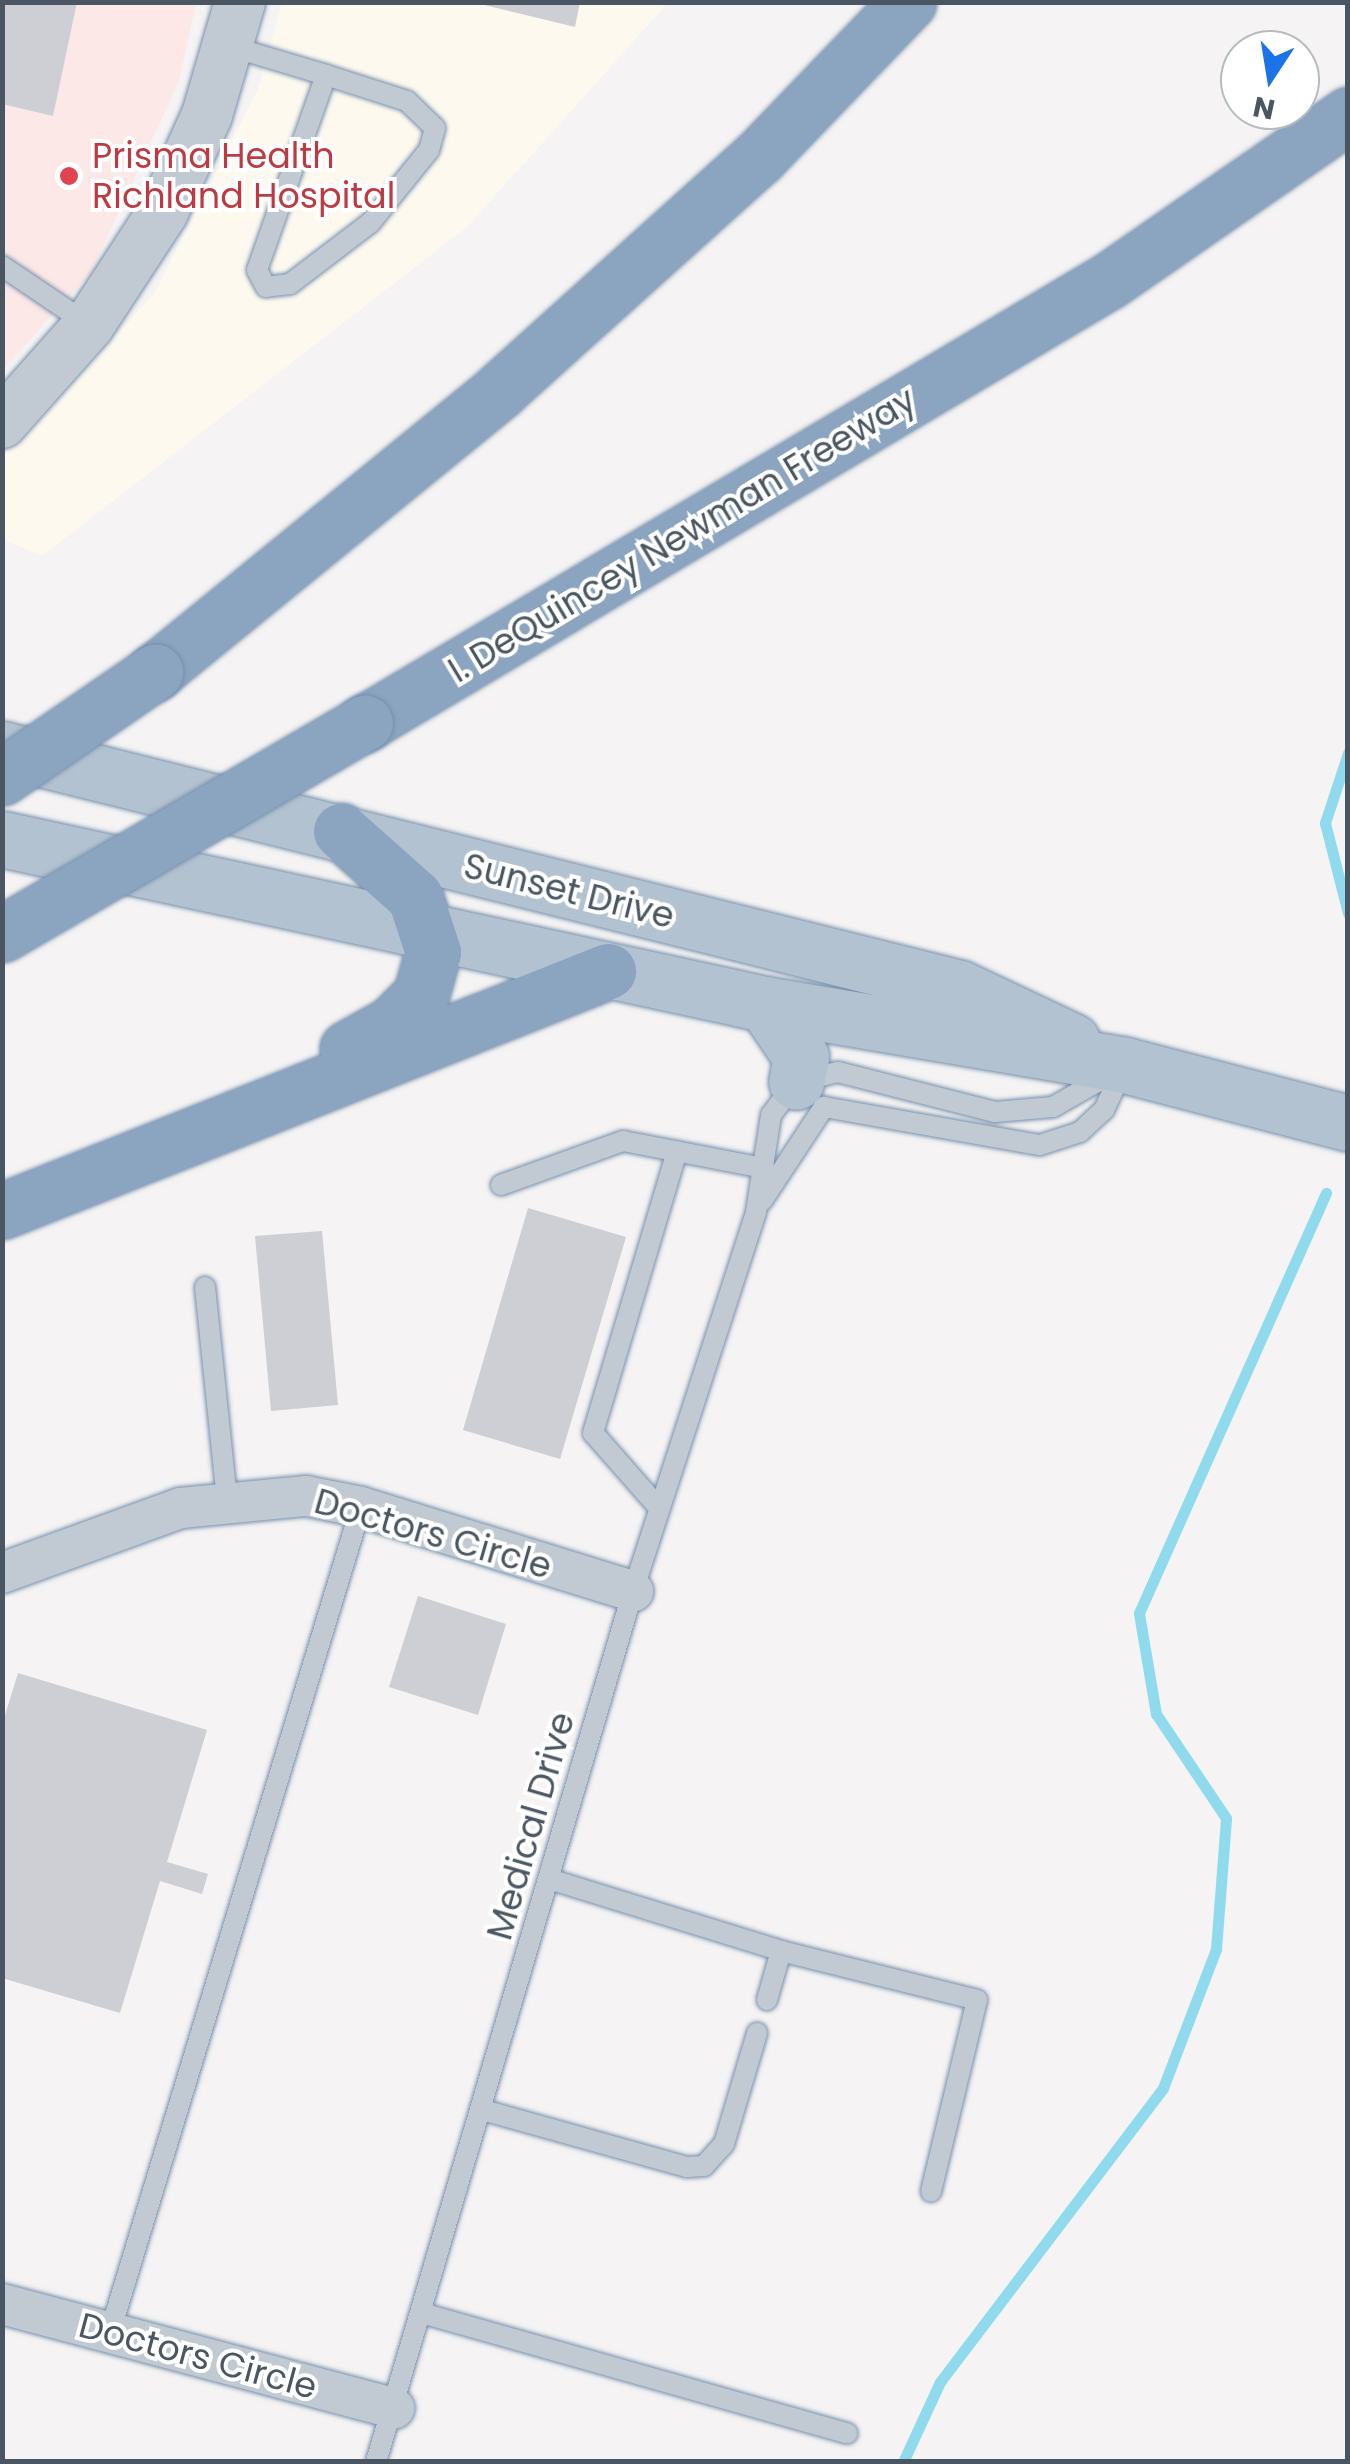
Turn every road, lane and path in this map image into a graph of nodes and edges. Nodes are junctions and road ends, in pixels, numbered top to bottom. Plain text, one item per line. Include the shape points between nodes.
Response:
1 (908, 2) edge
2 (235, 24) edge
3 (326, 75) junction
4 (1348, 115) edge
5 (6, 274) edge
6 (89, 324) junction
7 (2, 423) edge
8 (2, 749) edge
9 (2, 777) edge
10 (341, 831) junction
11 (2, 840) edge
12 (2, 934) edge
13 (429, 934) junction
14 (608, 971) junction
15 (765, 1004) junction
16 (1125, 1066) junction
17 (796, 1082) junction
18 (1348, 1123) edge
19 (677, 1152) junction
20 (108, 1168) junction
21 (763, 1168) junction
22 (501, 1184) dead end
23 (2, 1211) edge
24 (756, 1212) junction
25 (205, 1287) dead end
26 (227, 1499) junction
27 (361, 1506) junction
28 (658, 1508) junction
29 (2, 1573) edge
30 (632, 1592) junction
31 (549, 1879) junction
32 (781, 1951) junction
33 (766, 2000) dead end
34 (757, 2033) dead end
35 (482, 2110) junction
36 (931, 2192) dead end
37 (2, 2304) edge
38 (422, 2313) junction
39 (110, 2332) junction
40 (394, 2408) junction
41 (847, 2433) dead end
42 (376, 2462) edge

1 - 9 highway, bridge via 759,157 499,391 155,672
2 - 3 lane
2 - 6 street via 172,196
3 - 3 lane via 422,108 434,139 370,223 290,284 266,287 256,270
4 - 12 highway, I. DeQuincey Newman Freeway, bridge via 1110,280
5 - 6 lane
6 - 7 street
8 - 10 main road, Sunset Drive
10 - 13 highway via 416,897
10 - 16 main road, Sunset Drive via 960,988
11 - 13 main road, Sunset Drive
13 - 14 main road, Sunset Drive
13 - 20 highway via 432,952 420,995 392,1024 328,1060 181,1122
14 - 15 main road, Sunset Drive
14 - 20 highway
15 - 16 main road, Sunset Drive
15 - 17 main road via 800,1057
16 - 17 lane via 1053,1107 994,1112 838,1072
16 - 18 main road, Sunset Drive
16 - 24 lane, Medical Drive via 1104,1110 1080,1132 1040,1145 824,1108
17 - 21 lane, Medical Drive via 771,1116
19 - 21 lane
19 - 22 lane via 624,1142
19 - 28 lane via 593,1433
20 - 23 highway
21 - 24 lane, Medical Drive
24 - 28 lane, Medical Drive
25 - 26 lane
26 - 27 street, Doctors Circle via 306,1496
26 - 29 street, Doctors Circle via 182,1508
27 - 30 street, Doctors Circle
27 - 39 lane
28 - 30 lane, Medical Drive
30 - 31 lane, Medical Drive
31 - 32 lane
31 - 35 lane, Medical Drive
32 - 33 lane
32 - 36 lane via 976,2000
34 - 35 lane via 715,2161 687,2167
35 - 38 lane, Medical Drive
37 - 39 street, Doctors Circle
38 - 40 lane, Medical Drive
38 - 41 lane
39 - 40 street, Doctors Circle
40 - 42 lane, Medical Drive

